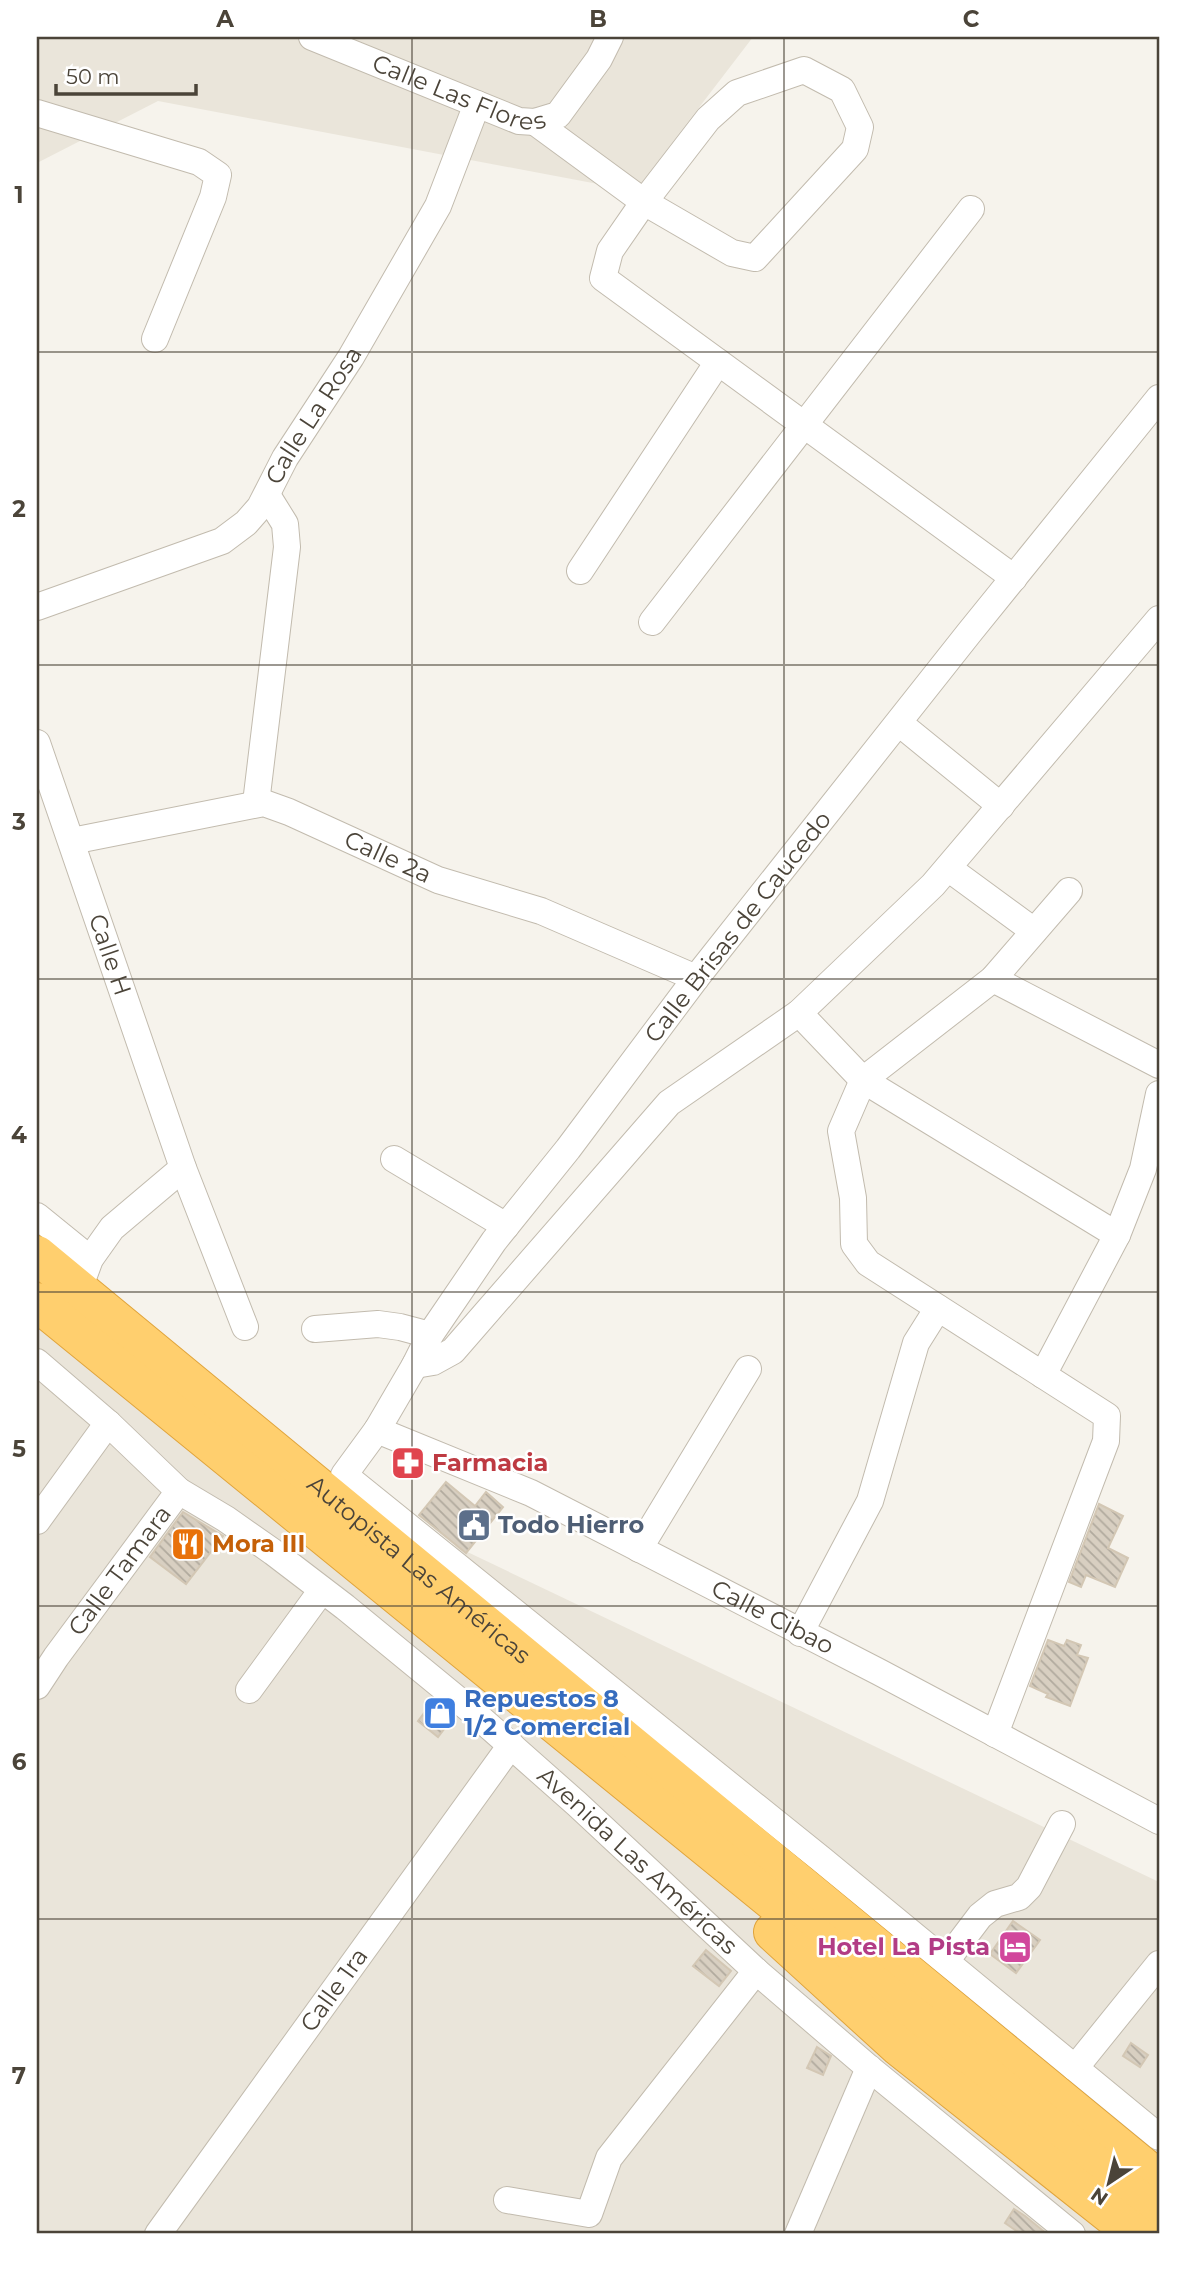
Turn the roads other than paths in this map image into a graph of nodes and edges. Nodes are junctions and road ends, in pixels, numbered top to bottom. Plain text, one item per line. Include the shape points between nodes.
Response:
1 (312, 37) edge
2 (610, 37) edge
3 (352, 44) edge
4 (477, 104) junction
5 (37, 113) edge
6 (535, 122) junction
7 (644, 202) junction
8 (971, 209) dead end
9 (155, 339) dead end
10 (718, 362) junction
11 (1159, 398) edge
12 (805, 426) junction
13 (267, 495) junction
14 (580, 571) dead end
15 (1014, 578) junction
16 (37, 607) edge
17 (1159, 620) edge
18 (652, 622) dead end
19 (899, 723) junction
20 (37, 743) edge
21 (256, 803) junction
22 (1001, 806) junction
23 (72, 841) junction
24 (948, 868) junction
25 (1069, 891) dead end
26 (1034, 932) junction
27 (696, 978) junction
28 (993, 979) junction
29 (799, 1013) junction
30 (1159, 1065) edge
31 (863, 1080) junction
32 (1159, 1094) edge
33 (394, 1159) dead end
34 (183, 1168) junction
35 (37, 1216) edge
36 (506, 1226) junction
37 (1117, 1235) junction
38 (37, 1255) edge
39 (85, 1274) junction
40 (37, 1302) edge
41 (938, 1308) junction
42 (245, 1327) dead end
43 (315, 1329) dead end
44 (430, 1335) junction
45 (37, 1362) edge
46 (415, 1365) junction
47 (175, 1367) junction
48 (748, 1369) dead end
49 (1043, 1375) junction
50 (107, 1423) junction
51 (377, 1430) junction
52 (344, 1475) junction
53 (179, 1491) junction
54 (37, 1521) edge
55 (639, 1549) junction
56 (322, 1590) junction
57 (800, 1633) junction
58 (37, 1686) edge
59 (249, 1690) dead end
60 (560, 1730) junction
61 (995, 1734) junction
62 (511, 1745) junction
63 (1159, 1821) edge
64 (1062, 1824) dead end
65 (946, 1961) junction
66 (1159, 1964) edge
67 (756, 1971) junction
68 (869, 2068) junction
69 (1075, 2068) junction
70 (1159, 2137) edge
71 (1159, 2180) edge
72 (507, 2200) dead end
73 (1159, 2216) edge
74 (1067, 2233) edge
75 (158, 2234) edge
76 (798, 2234) edge
77 (1135, 2234) edge

1 - 3 street, Calle Las Flores
2 - 6 street, Calle Las Flores via 558,115
3 - 4 street, Calle Las Flores
4 - 6 street, Calle Las Flores via 519,121
4 - 13 street, Calle La Rosa via 438,206
5 - 9 street via 199,162 218,175
6 - 7 street
7 - 7 street via 732,253 755,258 855,149 860,127 842,90 804,69 737,93 708,119
7 - 10 street via 610,251 603,278
8 - 12 street
10 - 12 street
10 - 14 street
11 - 15 street, Calle Brisas de Caucedo
12 - 15 street
12 - 18 street
13 - 16 street, Calle La Rosa via 246,523 222,541
13 - 21 street via 285,524 287,547
15 - 19 street, Calle Brisas de Caucedo
17 - 22 street
19 - 22 street
19 - 27 street, Calle Brisas de Caucedo
20 - 23 street, Calle H
21 - 23 street, Calle 2a
21 - 27 street, Calle 2a via 289,812 438,880 541,911
22 - 24 street
23 - 34 street, Calle H
24 - 26 street
24 - 29 street
25 - 26 street
26 - 28 street
27 - 36 street, Calle Brisas de Caucedo
28 - 30 street
28 - 31 street
29 - 31 street
29 - 46 street via 668,1104 453,1351
31 - 37 street via 1005,1171
31 - 41 street via 841,1131 853,1198 854,1244 867,1263
32 - 37 street via 1143,1169
33 - 36 street
34 - 39 street via 112,1228
34 - 42 street, Calle H
35 - 39 street
36 - 44 street, Calle Brisas de Caucedo
37 - 49 street
38 - 39 highway, Autopista Las Américas
39 - 47 highway, Autopista Las Américas
40 - 60 highway, Autopista Las Américas
41 - 49 street
41 - 57 street via 916,1343 870,1501
43 - 44 street via 378,1324
44 - 46 street, Calle Brisas de Caucedo
45 - 50 street, Avenida Las Américas
46 - 51 street, Calle Brisas de Caucedo
47 - 52 highway
47 - 71 highway, Autopista Las Américas
48 - 55 street
49 - 61 street via 1107,1416 1106,1441
50 - 53 street, Avenida Las Américas
50 - 54 street
51 - 52 street, Calle Brisas de Caucedo
51 - 55 street, Calle Cibao via 531,1493
52 - 65 street
53 - 56 street, Avenida Las Américas via 226,1519
53 - 58 street, Calle Tamara
55 - 57 street, Calle Cibao
56 - 59 street
56 - 62 street, Avenida Las Américas
57 - 61 street, Calle Cibao
60 - 73 highway, Autopista Las Américas
60 - 77 highway via 898,2046
61 - 63 street, Calle Cibao
62 - 67 street, Avenida Las Américas
62 - 75 street, Calle 1ra
64 - 65 street via 1029,1887 1019,1897 980,1916
65 - 69 street
66 - 69 street
67 - 68 street, Avenida Las Américas
67 - 72 street via 609,2158 589,2214
68 - 74 street, Avenida Las Américas
68 - 76 street
69 - 70 street

